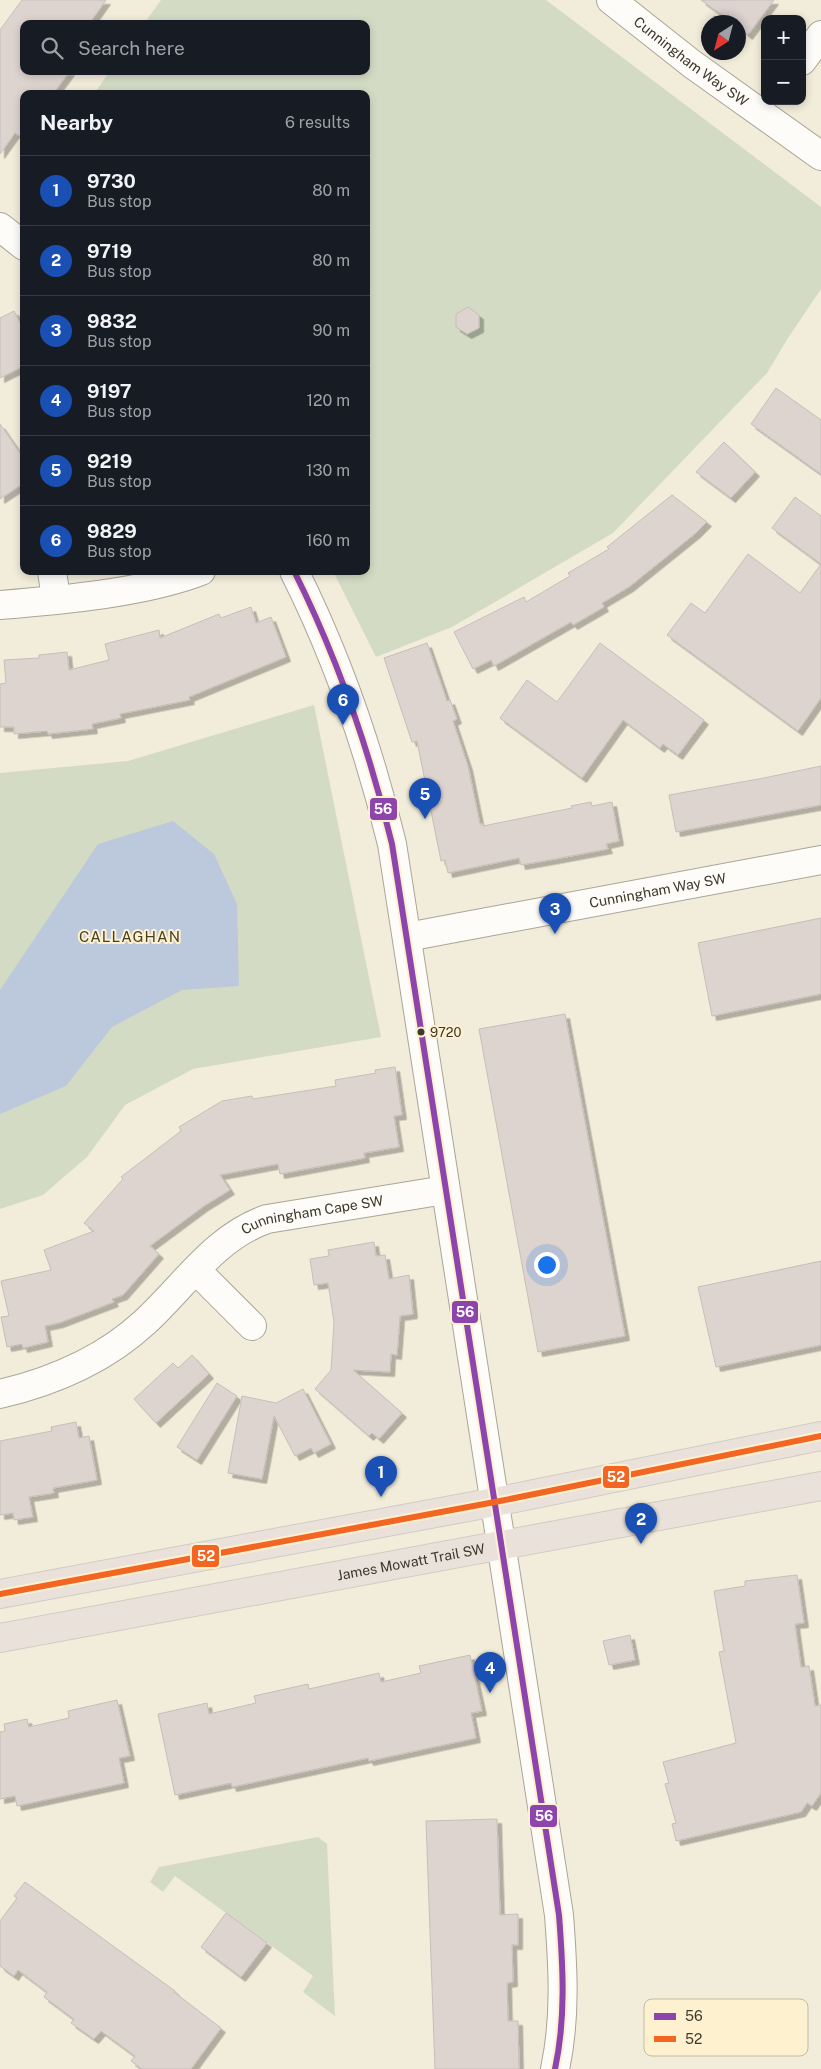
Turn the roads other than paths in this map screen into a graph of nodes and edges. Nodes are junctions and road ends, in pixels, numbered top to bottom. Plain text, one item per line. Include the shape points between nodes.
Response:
1 (611, 0) edge
2 (821, 35) edge
3 (803, 60) edge
4 (767, 108) edge
5 (821, 156) edge
6 (0, 227) edge
7 (20, 243) edge
8 (53, 575) edge
9 (188, 575) edge
10 (296, 575) edge
11 (56, 599) junction
12 (0, 605) edge
13 (821, 860) edge
14 (407, 937) junction
15 (445, 1190) junction
16 (196, 1270) junction
17 (252, 1326) dead end
18 (0, 1394) edge
19 (821, 1436) edge
20 (821, 1486) edge
21 (495, 1502) junction
22 (502, 1546) junction
23 (0, 1594) edge
24 (0, 1638) edge
25 (555, 2069) edge

1 - 4 street, Cunningham Way SW via 692,64
2 - 3 street
4 - 5 street, Cunningham Way SW
6 - 7 street
8 - 11 street
9 - 11 street via 124,590
10 - 14 street via 329,647 363,736 392,844
11 - 12 street
13 - 14 street, Cunningham Way SW
14 - 15 street
15 - 16 street, Cunningham Cape SW via 267,1219 234,1234
15 - 21 street
16 - 17 street
16 - 18 street, Cunningham Cape SW via 146,1321 101,1356 50,1381
19 - 21 main road
20 - 22 main road, James Mowatt Trail SW
21 - 22 street
21 - 23 main road
22 - 24 main road, James Mowatt Trail SW
22 - 25 street via 560,1915 563,2012

